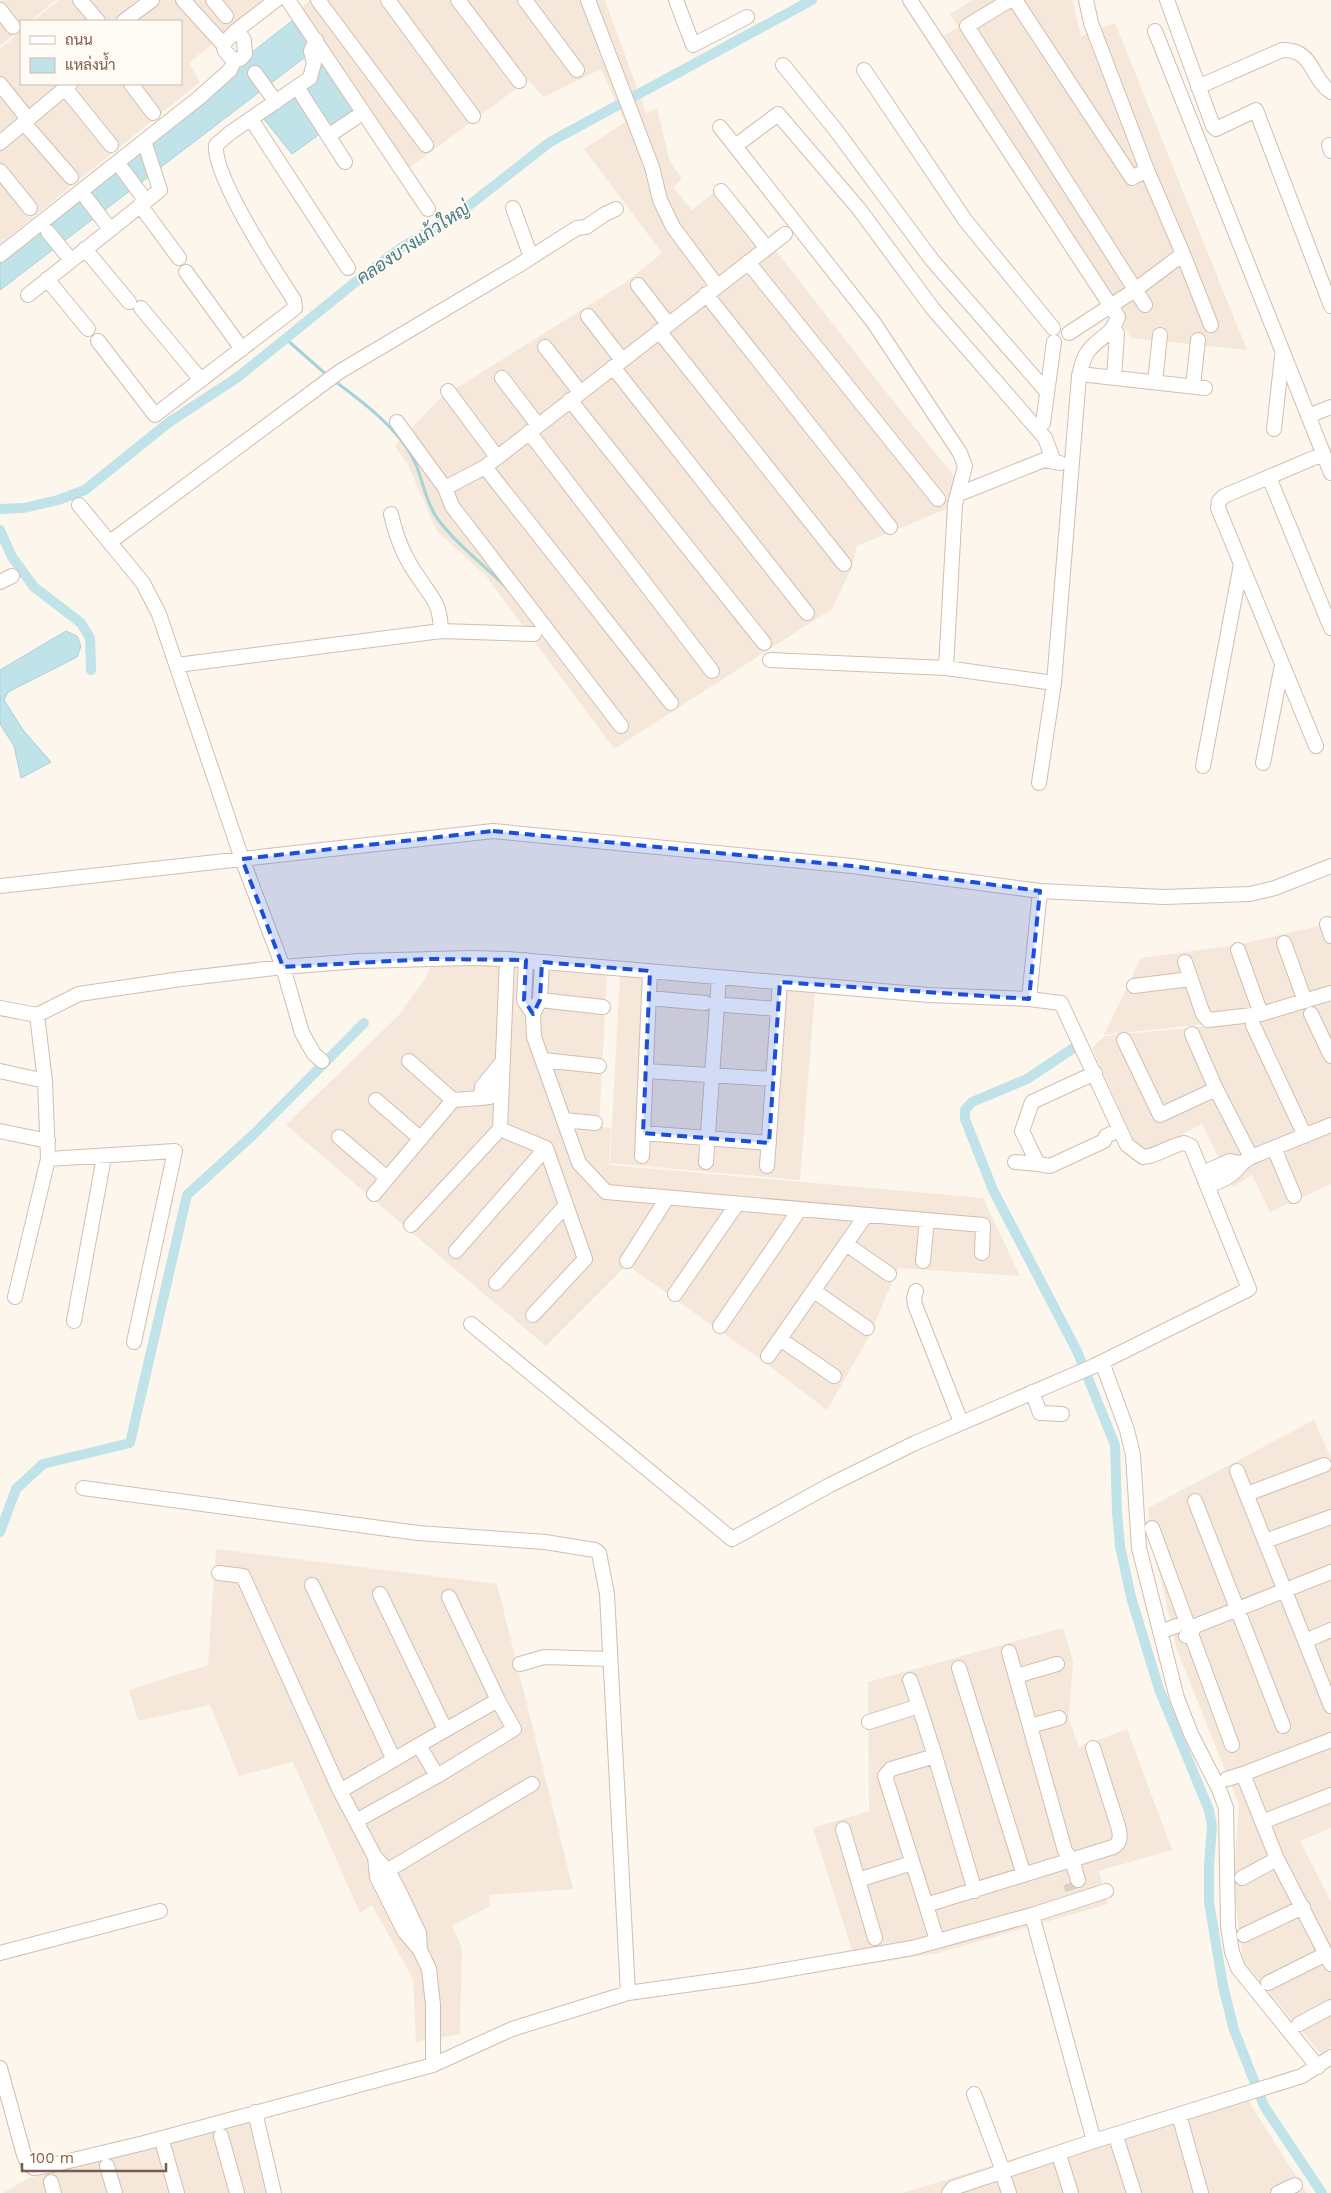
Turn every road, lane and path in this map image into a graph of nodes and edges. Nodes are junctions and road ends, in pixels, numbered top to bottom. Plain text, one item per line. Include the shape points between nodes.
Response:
1 (80, 0) edge
2 (152, 0) edge
3 (183, 0) edge
4 (213, 0) edge
5 (276, 0) edge
6 (288, 0) edge
7 (318, 0) edge
8 (388, 0) edge
9 (458, 0) edge
10 (525, 0) edge
11 (588, 0) edge
12 (676, 0) edge
13 (910, 0) edge
14 (1010, 0) edge
15 (1015, 0) edge
16 (1086, 0) edge
17 (1167, 0) edge
18 (137, 4) edge
19 (0, 10) edge
20 (226, 16) dead end
21 (747, 17) dead end
22 (97, 20) edge
23 (125, 20) edge
24 (13, 27) dead end
25 (237, 30) junction
26 (1155, 31) dead end
27 (316, 40) junction
28 (224, 44) junction
29 (234, 61) junction
30 (783, 65) dead end
31 (577, 70) dead end
32 (864, 70) dead end
33 (255, 73) dead end
34 (519, 81) dead end
35 (0, 84) edge
36 (132, 85) edge
37 (67, 86) edge
38 (297, 87) junction
39 (1198, 87) junction
40 (1331, 92) edge
41 (276, 102) junction
42 (153, 113) dead end
43 (473, 116) dead end
44 (355, 118) dead end
45 (250, 119) junction
46 (26, 121) junction
47 (720, 127) dead end
48 (328, 136) junction
49 (144, 141) junction
50 (0, 144) edge
51 (738, 144) dead end
52 (426, 145) dead end
53 (110, 146) dead end
54 (345, 162) dead end
55 (123, 170) dead end
56 (1147, 170) junction
57 (0, 171) edge
58 (70, 177) dead end
59 (721, 191) dead end
60 (87, 199) dead end
61 (143, 203) junction
62 (30, 208) dead end
63 (512, 208) dead end
64 (428, 209) dead end
65 (616, 210) dead end
66 (110, 229) junction
67 (48, 232) dead end
68 (785, 234) dead end
69 (767, 248) junction
70 (85, 249) junction
71 (1184, 254) junction
72 (0, 255) edge
73 (531, 257) junction
74 (179, 258) dead end
75 (71, 260) junction
76 (748, 262) junction
77 (348, 268) dead end
78 (186, 272) dead end
79 (47, 279) junction
80 (638, 285) dead end
81 (712, 290) junction
82 (1135, 290) junction
83 (28, 295) dead end
84 (1110, 304) junction
85 (1145, 305) dead end
86 (1331, 306) edge
87 (588, 316) dead end
88 (1211, 325) dead end
89 (664, 327) junction
90 (88, 329) dead end
91 (1117, 333) dead end
92 (1054, 335) junction
93 (1160, 335) dead end
94 (1198, 340) dead end
95 (98, 341) dead end
96 (545, 347) dead end
97 (242, 349) junction
98 (1282, 353) junction
99 (617, 363) junction
100 (1080, 374) junction
101 (502, 378) dead end
102 (1114, 378) junction
103 (201, 380) junction
104 (1155, 382) junction
105 (448, 391) dead end
106 (1047, 392) junction
107 (575, 396) junction
108 (1331, 407) edge
109 (1308, 416) junction
110 (396, 422) dead end
111 (1043, 423) dead end
112 (533, 428) junction
113 (1274, 429) dead end
114 (1323, 454) junction
115 (497, 457) junction
116 (1054, 462) junction
117 (1071, 465) junction
118 (485, 467) junction
119 (1331, 473) edge
120 (1269, 477) junction
121 (445, 488) junction
122 (964, 492) dead end
123 (938, 499) dead end
124 (79, 505) dead end
125 (391, 514) dead end
126 (890, 527) dead end
127 (110, 542) junction
128 (844, 564) dead end
129 (1242, 564) junction
130 (807, 613) dead end
131 (1331, 628) edge
132 (441, 631) junction
133 (534, 634) dead end
134 (764, 643) dead end
135 (770, 660) dead end
136 (1282, 664) junction
137 (177, 665) junction
138 (946, 668) junction
139 (712, 671) dead end
140 (1054, 683) junction
141 (671, 703) dead end
142 (621, 726) dead end
143 (1316, 746) dead end
144 (1263, 763) dead end
145 (1203, 766) dead end
146 (1039, 782) dead end
147 (242, 859) junction
148 (1331, 866) edge
149 (0, 886) edge
150 (1040, 890) junction
151 (1284, 943) dead end
152 (1238, 950) dead end
153 (507, 959) junction
154 (526, 960) junction
155 (542, 962) junction
156 (1185, 962) dead end
157 (283, 967) junction
158 (650, 971) junction
159 (719, 977) junction
160 (1190, 979) junction
161 (780, 982) junction
162 (1134, 986) dead end
163 (1331, 993) edge
164 (649, 998) junction
165 (1029, 999) junction
166 (540, 1000) junction
167 (1305, 1001) junction
168 (705, 1003) dead end
169 (726, 1005) dead end
170 (604, 1007) dead end
171 (0, 1008) edge
172 (778, 1009) junction
173 (533, 1014) junction
174 (1311, 1014) dead end
175 (37, 1015) junction
176 (1257, 1019) junction
177 (1192, 1034) dead end
178 (1124, 1040) dead end
179 (1331, 1056) edge
180 (543, 1060) junction
181 (322, 1061) dead end
182 (409, 1061) dead end
183 (503, 1062) junction
184 (599, 1066) dead end
185 (0, 1071) edge
186 (646, 1071) junction
187 (1095, 1073) junction
188 (712, 1075) junction
189 (774, 1079) junction
190 (45, 1081) junction
191 (502, 1082) junction
192 (1216, 1089) junction
193 (481, 1098) junction
194 (376, 1100) dead end
195 (453, 1100) junction
196 (564, 1120) junction
197 (595, 1123) dead end
198 (1330, 1127) edge
199 (500, 1129) junction
200 (1119, 1130) junction
201 (0, 1131) edge
202 (643, 1133) junction
203 (1305, 1136) junction
204 (339, 1137) dead end
205 (707, 1138) junction
206 (421, 1139) junction
207 (48, 1141) junction
208 (1104, 1141) junction
209 (770, 1143) junction
210 (1127, 1145) junction
211 (546, 1148) junction
212 (1274, 1148) junction
213 (642, 1156) dead end
214 (104, 1157) junction
215 (48, 1159) junction
216 (1246, 1160) junction
217 (706, 1162) dead end
218 (1015, 1162) dead end
219 (1038, 1164) junction
220 (767, 1166) dead end
221 (387, 1178) junction
222 (1205, 1180) junction
223 (374, 1194) dead end
224 (1294, 1196) dead end
225 (667, 1198) junction
226 (737, 1204) junction
227 (566, 1205) junction
228 (800, 1209) junction
229 (866, 1215) junction
230 (927, 1220) junction
231 (411, 1225) dead end
232 (846, 1244) junction
233 (456, 1251) dead end
234 (982, 1253) dead end
235 (627, 1261) dead end
236 (923, 1261) dead end
237 (889, 1274) dead end
238 (496, 1283) dead end
239 (916, 1290) dead end
240 (814, 1291) junction
241 (676, 1294) dead end
242 (15, 1297) dead end
243 (533, 1315) dead end
244 (74, 1321) dead end
245 (471, 1324) dead end
246 (720, 1326) dead end
247 (867, 1328) dead end
248 (780, 1339) junction
249 (134, 1342) dead end
250 (768, 1356) dead end
251 (1093, 1367) junction
252 (834, 1376) dead end
253 (1032, 1392) junction
254 (1062, 1414) dead end
255 (961, 1422) junction
256 (1324, 1465) dead end
257 (1237, 1471) dead end
258 (83, 1488) dead end
259 (1246, 1494) junction
260 (1195, 1501) dead end
261 (1331, 1517) edge
262 (1152, 1528) dead end
263 (1265, 1541) junction
264 (1331, 1572) edge
265 (219, 1573) dead end
266 (312, 1585) dead end
267 (1284, 1590) junction
268 (380, 1594) dead end
269 (449, 1597) dead end
270 (1237, 1609) junction
271 (1185, 1630) junction
272 (1331, 1630) edge
273 (1160, 1632) junction
274 (1305, 1641) junction
275 (1164, 1646) junction
276 (1009, 1652) dead end
277 (610, 1659) junction
278 (520, 1664) dead end
279 (1058, 1664) dead end
280 (959, 1668) dead end
281 (1016, 1676) junction
282 (910, 1680) dead end
283 (1327, 1686) edge
284 (498, 1700) junction
285 (918, 1706) junction
286 (1331, 1706) edge
287 (1059, 1718) dead end
288 (869, 1722) dead end
289 (1030, 1726) junction
290 (1283, 1726) dead end
291 (445, 1729) junction
292 (1331, 1740) edge
293 (419, 1745) junction
294 (1232, 1745) dead end
295 (1093, 1748) dead end
296 (935, 1756) junction
297 (394, 1760) junction
298 (1243, 1774) junction
299 (437, 1776) junction
300 (1227, 1779) dead end
301 (532, 1784) dead end
302 (340, 1791) junction
303 (1331, 1795) edge
304 (356, 1821) junction
305 (1262, 1822) junction
306 (842, 1829) dead end
307 (1067, 1858) junction
308 (1277, 1859) junction
309 (912, 1863) junction
310 (383, 1874) junction
311 (1024, 1875) junction
312 (1242, 1878) dead end
313 (858, 1880) junction
314 (1076, 1889) junction
315 (975, 1891) junction
316 (1106, 1891) dead end
317 (926, 1905) junction
318 (1302, 1907) junction
319 (160, 1911) dead end
320 (1032, 1915) junction
321 (935, 1934) dead end
322 (1244, 1935) dead end
323 (876, 1938) dead end
324 (0, 1953) edge
325 (1329, 1959) edge
326 (1268, 1983) dead end
327 (628, 1993) junction
328 (1331, 2008) edge
329 (1299, 2024) dead end
330 (1331, 2057) edge
331 (433, 2065) junction
332 (1318, 2067) junction
333 (0, 2068) edge
334 (974, 2094) dead end
335 (255, 2112) junction
336 (1179, 2115) junction
337 (221, 2136) dead end
338 (1094, 2141) junction
339 (1118, 2143) dead end
340 (164, 2148) dead end
341 (1061, 2161) dead end
342 (107, 2166) dead end
343 (1005, 2182) edge
344 (1295, 2185) dead end
345 (115, 2193) edge
346 (177, 2193) edge
347 (237, 2193) edge
348 (274, 2193) edge
349 (949, 2193) edge
350 (1071, 2193) edge
351 (1134, 2193) edge
352 (1201, 2193) edge
353 (1278, 2193) edge

1 - 22 street
2 - 18 street
3 - 28 street
4 - 20 street
5 - 25 street
6 - 27 street
7 - 52 street
8 - 43 street
9 - 34 street
10 - 31 street
11 - 81 street via 652,167 660,200 672,227
12 - 21 street via 693,44
13 - 84 street
14 - 82 street via 967,26
15 - 56 street via 1132,178
16 - 56 street via 1091,23
17 - 39 street
18 - 23 street
19 - 24 street
25 - 28 street
25 - 29 street via 244,40 245,54
26 - 98 street
27 - 38 street via 311,51 314,63 310,78
27 - 64 street
28 - 29 street
29 - 49 street via 230,70
30 - 106 street via 932,260
32 - 92 street via 965,220
33 - 41 street
35 - 46 street
36 - 42 street
37 - 46 street
37 - 53 street
38 - 41 street
38 - 48 street
39 - 40 street via 1282,50 1293,50 1307,60
39 - 86 street via 1216,129 1256,110
41 - 45 street
44 - 48 street
45 - 77 street
45 - 97 street via 216,145 215,155 261,248 294,300 295,308
46 - 50 street
46 - 58 street
47 - 138 street via 874,323 960,453 965,466 955,504
48 - 54 street
49 - 61 street via 160,190
49 - 72 street
51 - 116 street via 778,114 859,209 933,309 1045,438
55 - 61 street
56 - 71 street
57 - 62 street
59 - 69 street
60 - 66 street
61 - 66 street
61 - 74 street
63 - 73 street
65 - 73 street via 586,227 577,228
66 - 70 street
67 - 75 street
68 - 69 street
69 - 76 street
70 - 75 street
70 - 103 street
71 - 82 street
71 - 88 street
73 - 127 street via 334,376
75 - 79 street
76 - 81 street
76 - 123 street
78 - 97 street
79 - 83 street
79 - 90 street
80 - 89 street
81 - 89 street
81 - 126 street
82 - 84 street
82 - 85 street
84 - 92 street via 1068,333 1064,326 1058,326
84 - 100 street via 1118,317 1113,330 1090,349
87 - 99 street
89 - 99 street
89 - 128 street
91 - 102 street
92 - 106 street
93 - 104 street
94 - 104 street via 1199,387
95 - 103 street via 155,415
96 - 107 street
97 - 103 street
98 - 109 street
98 - 113 street
99 - 107 street
99 - 130 street
100 - 102 street
100 - 117 street
101 - 112 street
102 - 104 street
105 - 115 street
106 - 111 street
107 - 112 street
107 - 134 street
108 - 109 street
109 - 114 street
110 - 121 street
112 - 115 street
112 - 139 street
114 - 119 street
114 - 120 street
115 - 118 street
116 - 117 street
116 - 122 street via 1044,460
117 - 140 street
118 - 121 street
118 - 141 street
120 - 129 street via 1219,501 1218,508
120 - 131 street
121 - 142 street via 452,506
124 - 127 street
125 - 132 street via 402,549 438,606
127 - 137 street via 151,597
129 - 136 street
129 - 145 street
132 - 133 street
132 - 137 street
135 - 138 street
136 - 143 street
136 - 144 street
137 - 147 street
138 - 140 street
140 - 146 street
147 - 149 street
147 - 150 street via 500,831 846,866
147 - 157 street
148 - 150 street via 1250,894 1164,897
150 - 165 street
151 - 167 street
152 - 176 street
153 - 154 street
153 - 157 street via 359,961
153 - 183 street
154 - 155 street
154 - 173 street via 524,1000
155 - 158 street
155 - 166 street
156 - 160 street
157 - 175 street via 79,994
157 - 181 street via 302,1033
158 - 159 street
158 - 164 street
159 - 161 street
159 - 188 street
160 - 162 street
160 - 176 street via 1208,1020
161 - 165 street via 929,995
161 - 172 street
163 - 167 street
164 - 168 street
164 - 186 street
165 - 187 street via 1061,1003
166 - 170 street
166 - 173 street
167 - 176 street
169 - 172 street
171 - 175 street
172 - 189 street
173 - 180 street via 534,1037
174 - 179 street
175 - 190 street
176 - 203 street
177 - 192 street
178 - 192 street via 1160,1115
180 - 184 street
180 - 196 street
182 - 195 street
183 - 191 street
183 - 193 street via 482,1087
185 - 190 street
186 - 188 street
186 - 202 street
187 - 200 street
187 - 219 street via 1032,1102 1022,1131
188 - 189 street
188 - 205 street
189 - 209 street
190 - 207 street
191 - 193 street via 490,1097
191 - 199 street
192 - 216 street
193 - 195 street
194 - 206 street
195 - 206 street
196 - 197 street
196 - 225 street via 579,1163 606,1192
198 - 203 street
199 - 211 street
199 - 231 street
200 - 208 street via 1106,1136
200 - 210 street
201 - 207 street
202 - 205 street
202 - 213 street
203 - 212 street
204 - 221 street
205 - 209 street
205 - 217 street
206 - 221 street
207 - 215 street
208 - 210 street
208 - 219 street via 1050,1166
209 - 220 street
210 - 222 street via 1143,1157 1154,1157 1184,1143 1191,1146
211 - 227 street
211 - 233 street
212 - 216 street
212 - 224 street
214 - 215 street
214 - 244 street
214 - 249 street via 175,1151
215 - 242 street
216 - 222 street via 1229,1176
218 - 219 street
221 - 223 street
222 - 251 street via 1249,1289
225 - 226 street
225 - 235 street
226 - 228 street
226 - 241 street
227 - 238 street
227 - 243 street via 584,1259
228 - 229 street
228 - 246 street
229 - 230 street
229 - 232 street
230 - 234 street via 982,1225
230 - 236 street
232 - 237 street
232 - 240 street
239 - 255 street via 915,1305
240 - 247 street
240 - 248 street
245 - 255 street via 732,1539 830,1485
248 - 250 street
248 - 252 street
251 - 253 street
251 - 273 street via 1127,1430 1133,1456 1139,1548
253 - 254 street via 1040,1413
253 - 255 street
256 - 259 street
257 - 259 street
258 - 277 street via 418,1533 545,1542 594,1550 601,1558 607,1594
259 - 263 street
260 - 270 street
261 - 263 street
262 - 271 street
263 - 267 street
264 - 267 street
265 - 302 street via 242,1576
266 - 297 street
267 - 270 street
267 - 274 street
268 - 291 street
269 - 284 street
270 - 271 street
270 - 290 street
271 - 273 street
271 - 275 street
271 - 294 street
272 - 274 street
273 - 275 street
274 - 283 street
275 - 332 street via 1177,1698 1226,1808 1226,1882 1232,1952 1238,1968
276 - 281 street
277 - 278 street via 544,1657
277 - 327 street
279 - 281 street
280 - 311 street
281 - 289 street
282 - 285 street
283 - 286 street
284 - 291 street
284 - 299 street via 514,1729
285 - 288 street
285 - 296 street
287 - 289 street
289 - 307 street
291 - 293 street
292 - 298 street
293 - 297 street
293 - 299 street
295 - 307 street via 1120,1838 1114,1847
296 - 309 street via 891,1769 884,1776
296 - 315 street
297 - 302 street
298 - 300 street
298 - 305 street
299 - 304 street
301 - 310 street
302 - 304 street
303 - 305 street
304 - 310 street
305 - 308 street
306 - 313 street
307 - 311 street
307 - 314 street
308 - 312 street
308 - 318 street
309 - 313 street
309 - 317 street
310 - 331 street via 419,1933 420,1950 429,1969
311 - 315 street
313 - 323 street
314 - 316 street
314 - 320 street
315 - 317 street
317 - 321 street
318 - 322 street
318 - 325 street
319 - 324 street
320 - 327 street via 903,1950
320 - 338 street
325 - 326 street
327 - 331 street via 512,2030
328 - 329 street
330 - 332 street
331 - 335 street
332 - 336 street via 1302,2076
333 - 335 street via 20,2144 28,2164 34,2168
334 - 343 street
335 - 348 street
336 - 338 street
336 - 352 street
337 - 347 street
338 - 343 street
339 - 351 street
340 - 346 street
341 - 350 street
342 - 345 street
343 - 349 street via 953,2188
344 - 353 street

